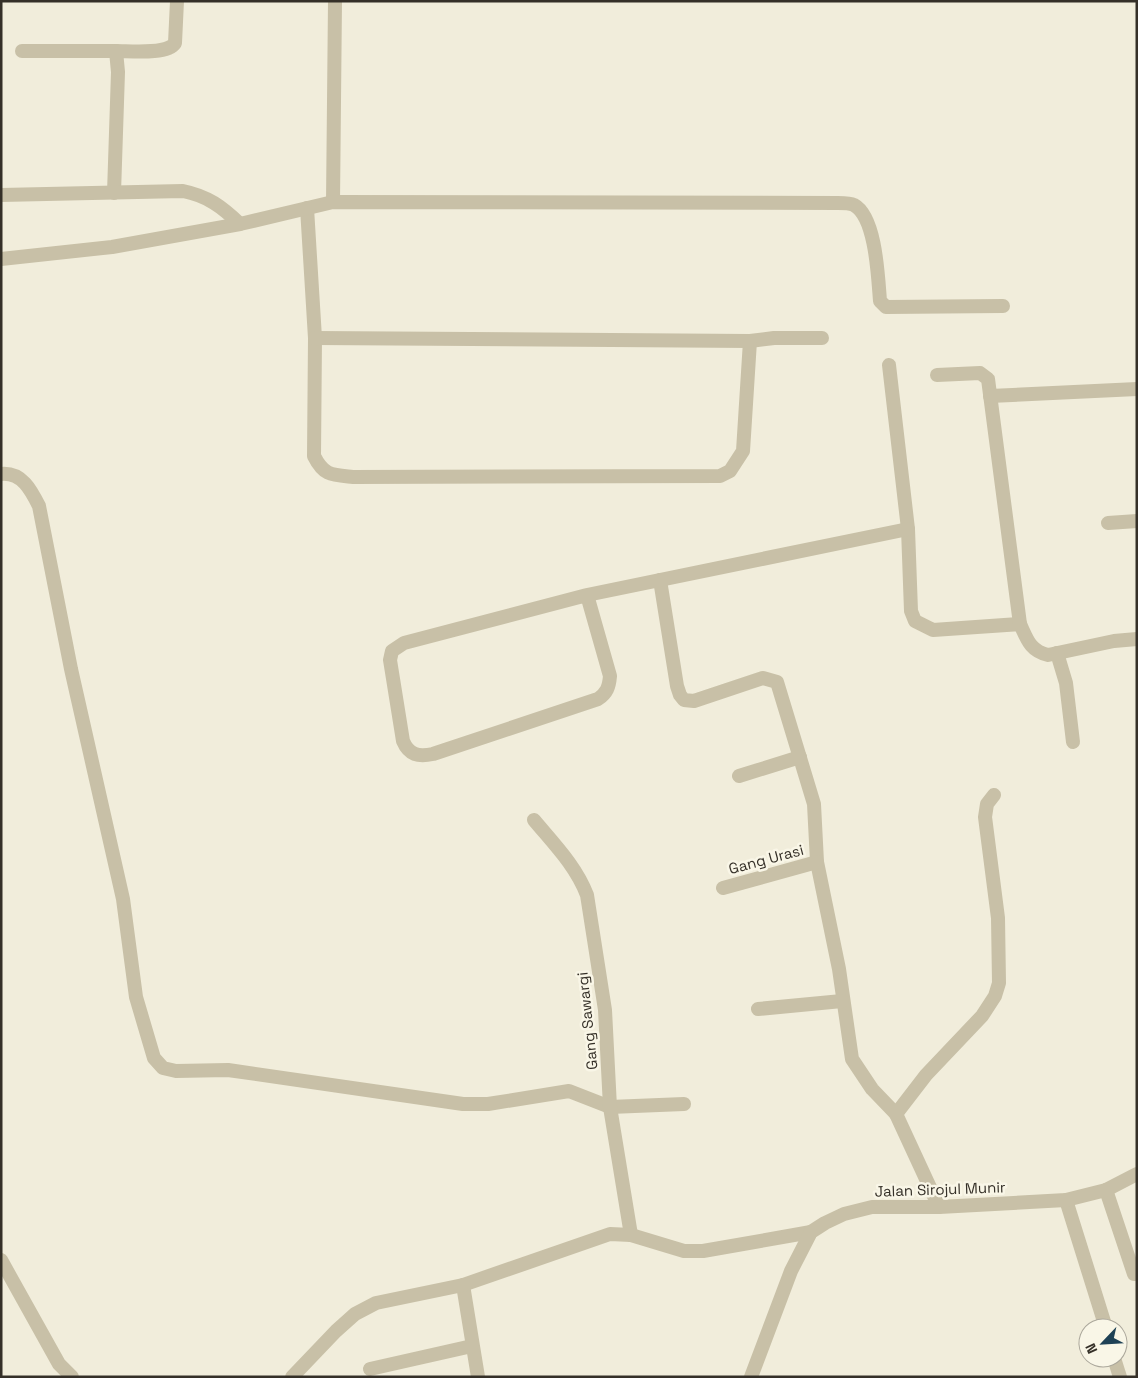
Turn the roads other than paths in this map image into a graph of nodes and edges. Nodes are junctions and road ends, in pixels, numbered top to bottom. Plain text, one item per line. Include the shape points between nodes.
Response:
1 (178, 1) edge
2 (336, 1) edge
3 (22, 51) dead end
4 (116, 51) junction
5 (114, 193) junction
6 (1, 195) edge
7 (334, 202) junction
8 (307, 208) junction
9 (240, 224) junction
10 (1, 259) edge
11 (1003, 306) dead end
12 (315, 338) junction
13 (822, 338) dead end
14 (750, 341) junction
15 (889, 365) dead end
16 (937, 375) dead end
17 (1137, 389) edge
18 (990, 396) junction
19 (1, 474) edge
20 (1137, 521) edge
21 (1108, 524) dead end
22 (908, 529) junction
23 (660, 580) junction
24 (587, 595) junction
25 (1020, 624) junction
26 (1137, 639) edge
27 (1057, 653) junction
28 (1073, 742) dead end
29 (800, 757) junction
30 (739, 776) dead end
31 (994, 795) dead end
32 (534, 820) dead end
33 (817, 862) junction
34 (723, 888) dead end
35 (842, 1001) junction
36 (758, 1010) dead end
37 (684, 1104) dead end
38 (610, 1107) junction
39 (896, 1114) junction
40 (1137, 1174) edge
41 (1106, 1190) junction
42 (1066, 1200) junction
43 (940, 1207) junction
44 (811, 1232) junction
45 (631, 1235) junction
46 (1, 1260) edge
47 (1134, 1274) dead end
48 (463, 1285) junction
49 (1103, 1318) edge
50 (472, 1346) junction
51 (370, 1369) dead end
52 (72, 1377) edge
53 (292, 1377) edge
54 (478, 1377) edge
55 (751, 1377) edge

1 - 4 street via 172,47
2 - 7 street
3 - 4 street
4 - 5 street
5 - 6 street
5 - 9 street via 183,191 201,194 219,204
7 - 8 street
7 - 11 street via 633,201 854,205 872,228 880,301 886,307
8 - 9 street
8 - 12 street
9 - 10 street via 112,247
12 - 14 street
12 - 14 street via 314,456 320,468 333,475 353,477 720,476 730,471 743,451
13 - 14 street
15 - 22 street
16 - 18 street via 984,374 988,379
17 - 18 street
18 - 25 street
19 - 38 street via 9,473 27,483 39,506 71,668 123,899 136,998 147,1042 163,1068 176,1071 228,1070 463,1104 488,1104 569,1092
20 - 21 street
22 - 23 street
22 - 25 street via 911,611 915,621 933,630
23 - 24 street
23 - 29 street via 680,696 694,701 763,678 772,679 777,682
24 - 24 street via 478,622 392,651 390,660 406,749 413,754 433,754 604,695 610,686 610,676
25 - 27 street via 1030,646 1037,652
26 - 27 street
27 - 28 street via 1066,684
29 - 30 street
29 - 33 street via 814,804
31 - 39 street via 987,804 985,817 998,918 999,983 982,1016 926,1075
32 - 38 street, Gang Sawargi via 568,859 587,895 604,1010
33 - 34 street, Gang Urasi
33 - 35 street via 839,969
35 - 36 street
35 - 39 street via 852,1059 872,1089
37 - 38 street
38 - 45 street, Gang Sawargi
39 - 43 street
40 - 41 street, Jalan Sirojul Munir
41 - 42 street, Jalan Sirojul Munir
41 - 47 street
42 - 43 street, Jalan Sirojul Munir
42 - 49 street
43 - 44 street, Jalan Sirojul Munir via 872,1207 844,1214
44 - 45 street, Jalan Sirojul Munir via 703,1251 684,1251
44 - 55 street via 791,1271
45 - 48 street, Jalan Sirojul Munir via 610,1234
46 - 52 street via 59,1364
48 - 50 street
48 - 53 street, Jalan Sirojul Munir via 376,1303 355,1314
50 - 51 street
50 - 54 street

